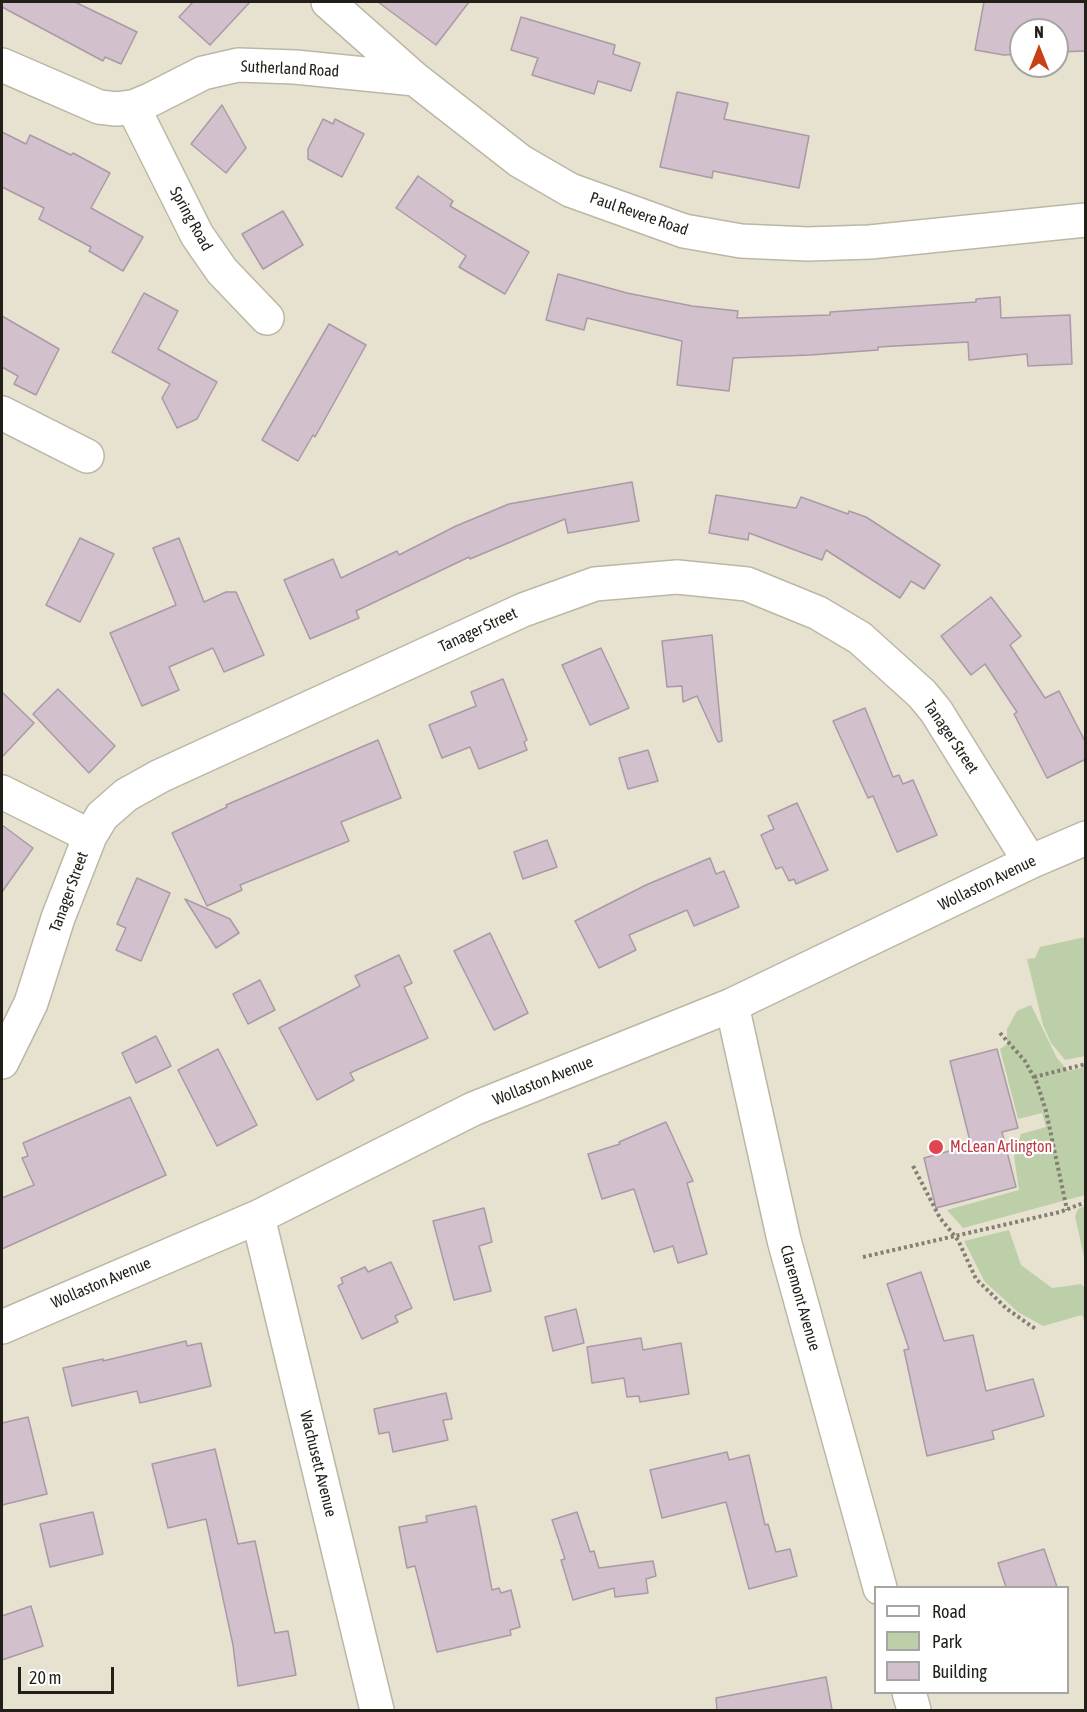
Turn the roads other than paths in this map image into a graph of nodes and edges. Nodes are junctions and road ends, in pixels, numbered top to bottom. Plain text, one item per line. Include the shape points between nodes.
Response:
1 (328, 2) edge
2 (2, 65) edge
3 (415, 79) junction
4 (133, 107) junction
5 (1086, 220) edge
6 (267, 318) dead end
7 (2, 413) edge
8 (87, 456) dead end
9 (2, 792) edge
10 (90, 836) junction
11 (1086, 838) edge
12 (1030, 862) junction
13 (732, 1005) junction
14 (2, 1062) edge
15 (258, 1217) junction
16 (2, 1327) edge
17 (880, 1586) edge
18 (910, 1694) edge
19 (378, 1710) edge
20 (914, 1710) edge

1 - 3 street, Paul Revere Road
2 - 4 street, Sutherland Road via 99,107
3 - 4 street, Sutherland Road via 238,65 203,73
3 - 5 street, Paul Revere Road via 520,161 570,190 684,231 741,241 808,244 870,242
4 - 6 street, Spring Road via 197,235 222,271
7 - 8 street
9 - 10 street
10 - 12 street, Tanager Street via 102,816 126,795 160,776 523,610 595,584 677,578 747,584 818,613 860,638 936,711
10 - 14 street, Tanager Street via 31,1003
11 - 12 street, Wollaston Avenue
12 - 13 street, Wollaston Avenue
13 - 15 street, Wollaston Avenue via 473,1109
13 - 17 street, Claremont Avenue via 784,1240
15 - 16 street, Wollaston Avenue
15 - 19 street, Wachusett Avenue
18 - 20 street

